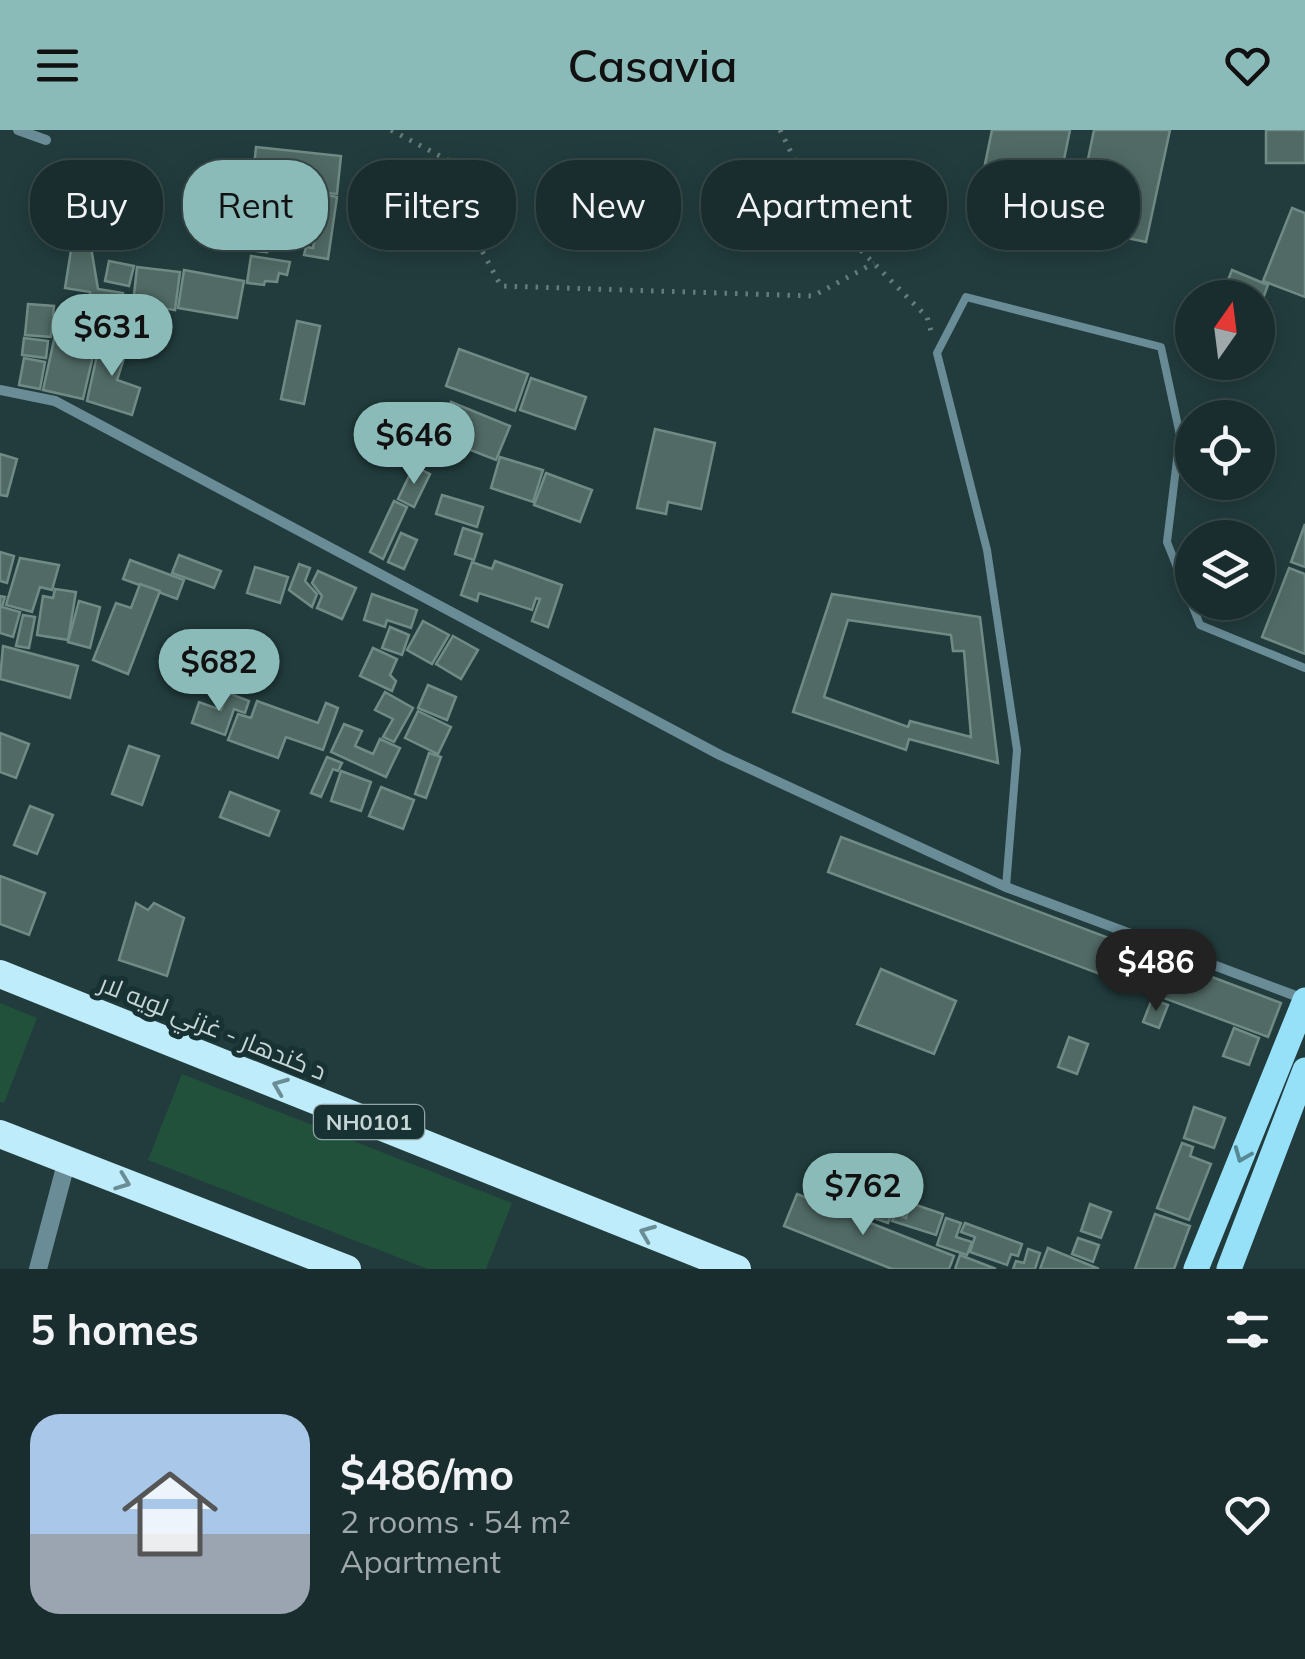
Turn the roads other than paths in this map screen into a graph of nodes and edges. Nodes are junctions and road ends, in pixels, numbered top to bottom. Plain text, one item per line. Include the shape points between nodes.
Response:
1 (18, 130) edge
2 (46, 140) dead end
3 (0, 390) edge
4 (1305, 668) edge
5 (1006, 886) junction
6 (0, 974) edge
7 (1305, 1000) edge
8 (1305, 1070) edge
9 (1268, 1092) junction
10 (1292, 1102) junction
11 (0, 1134) edge
12 (68, 1160) junction
13 (38, 1269) edge
14 (347, 1269) edge
15 (737, 1269) edge
16 (1196, 1269) edge
17 (1229, 1269) edge

1 - 2 street
3 - 5 street via 55,401 720,755
4 - 5 lane via 1200,625 1167,542 1180,435 1161,347 966,297 936,353 987,550 1016,750
5 - 7 street
15 -> 6 highway, د کندهار - غزني لويه لار / NH0101
7 - 9 main road
8 - 10 main road
9 - 10 main road
9 -> 16 main road
10 - 17 main road
11 - 12 highway
12 - 13 street
12 -> 14 highway

